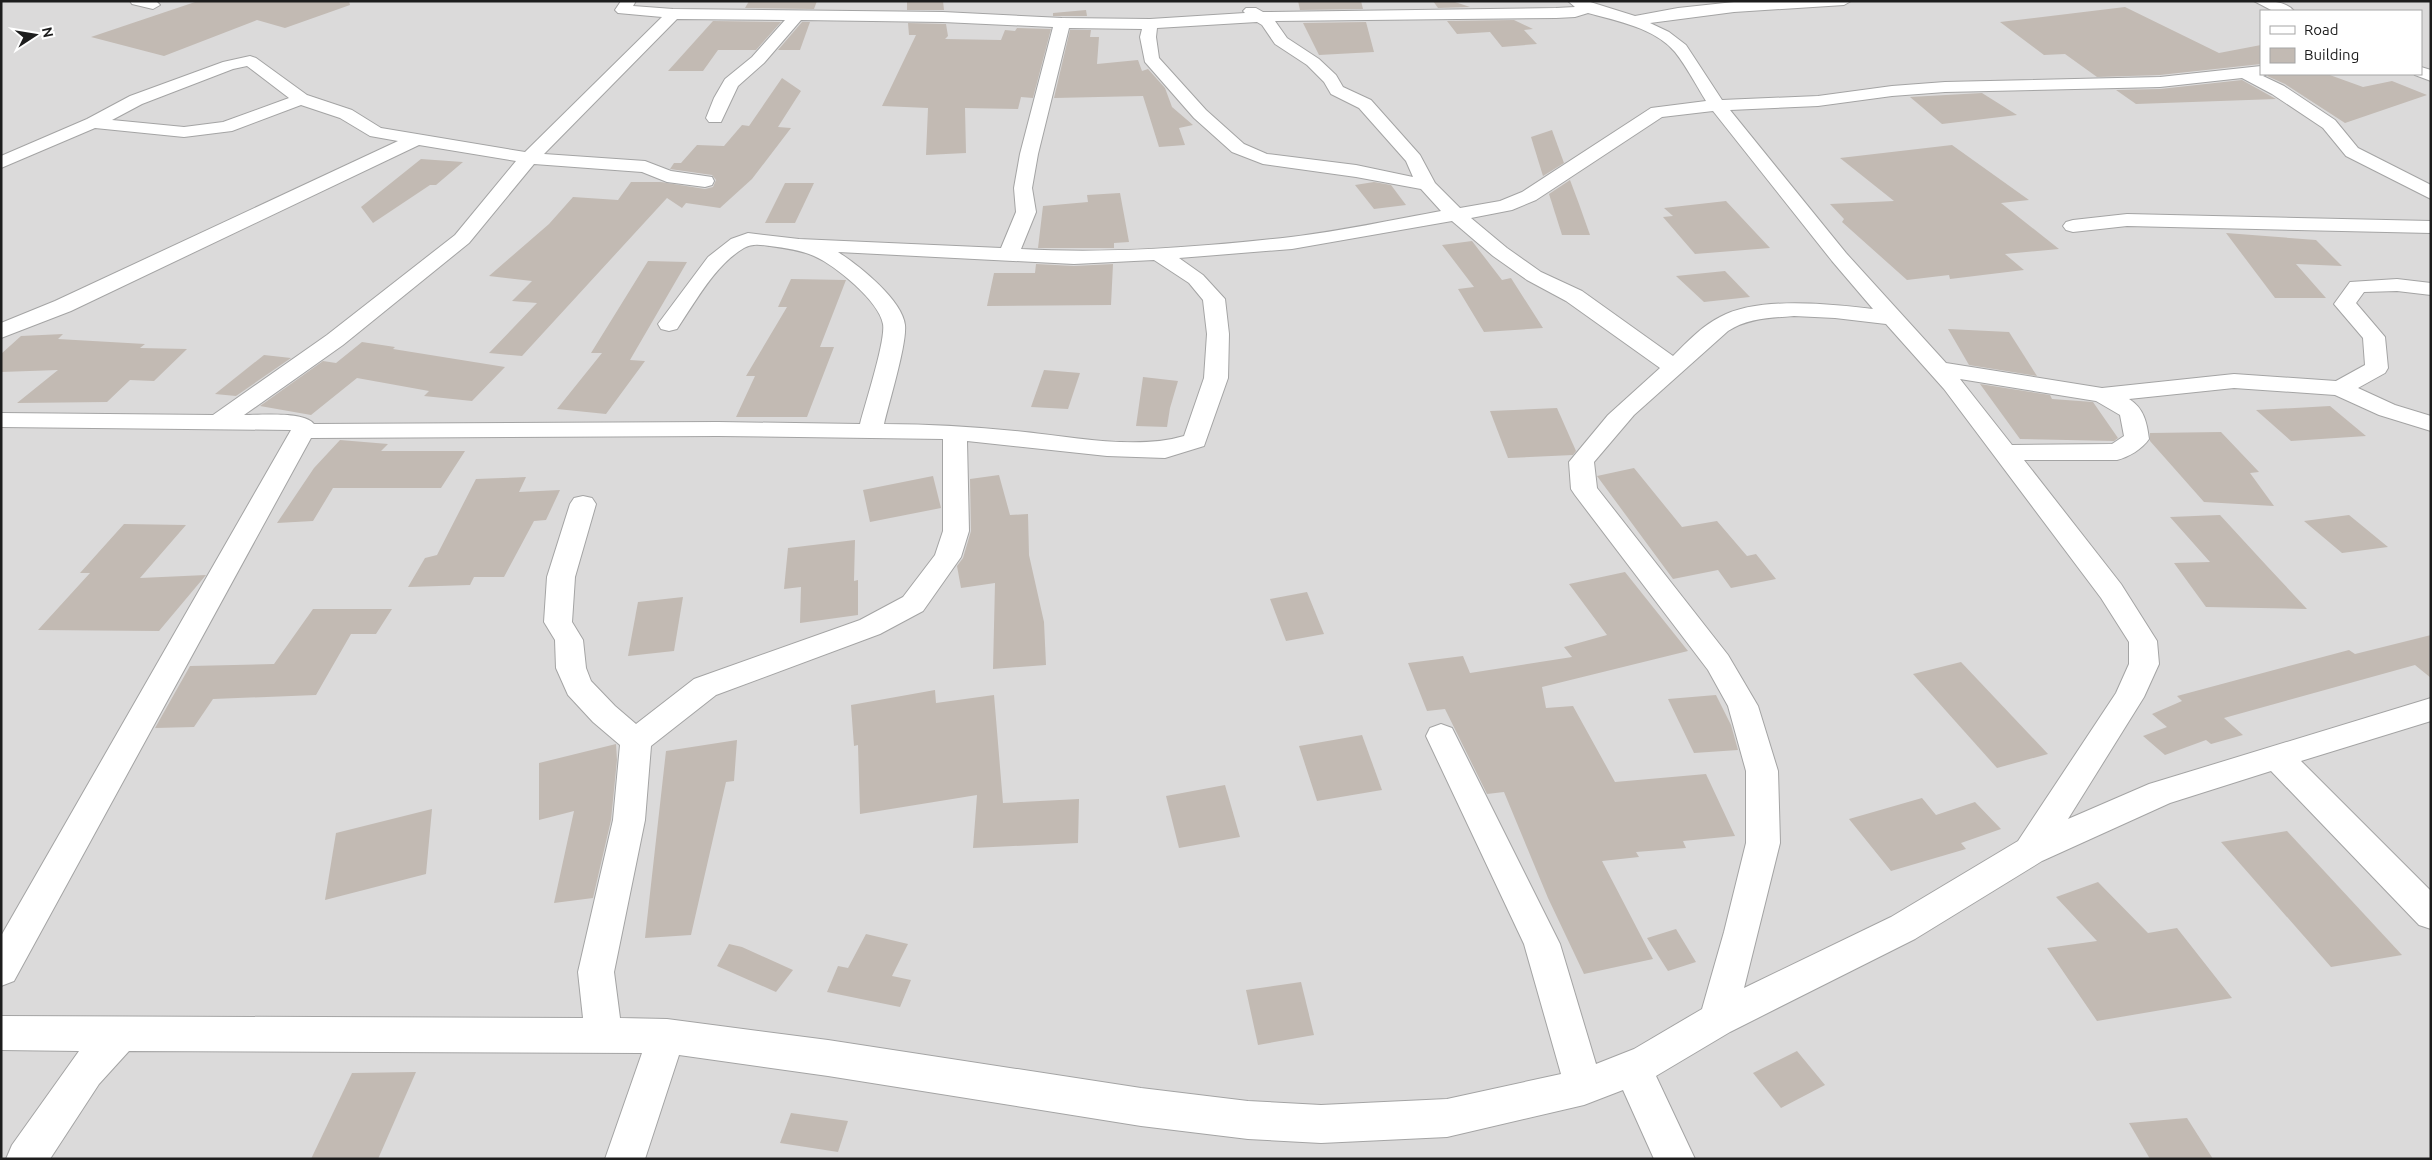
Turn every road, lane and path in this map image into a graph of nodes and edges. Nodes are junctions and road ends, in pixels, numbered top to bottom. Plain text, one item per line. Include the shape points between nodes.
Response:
1 (137, 1) edge
2 (629, 1) edge
3 (1238, 1) edge
4 (1844, 1) edge
5 (2261, 1) edge
6 (152, 4) dead end
7 (1582, 5) edge
8 (2284, 10) edge
9 (672, 14) junction
10 (797, 16) junction
11 (1259, 17) junction
12 (1635, 21) junction
13 (1062, 22) junction
14 (1150, 24) junction
15 (2422, 62) edge
16 (2253, 72) edge
17 (2431, 76) edge
18 (301, 99) junction
19 (1716, 105) junction
20 (715, 118) dead end
21 (93, 123) junction
22 (416, 139) junction
23 (529, 158) junction
24 (1, 163) edge
25 (705, 181) dead end
26 (1427, 185) junction
27 (2431, 193) edge
28 (1455, 214) junction
29 (2073, 226) dead end
30 (2431, 227) edge
31 (802, 244) junction
32 (1010, 253) junction
33 (1160, 255) junction
34 (2431, 288) edge
35 (1894, 318) junction
36 (669, 324) dead end
37 (1, 331) edge
38 (1674, 368) junction
39 (1939, 369) junction
40 (2340, 388) junction
41 (2102, 395) junction
42 (1, 420) edge
43 (219, 422) junction
44 (2431, 424) edge
45 (302, 431) junction
46 (870, 431) junction
47 (955, 432) junction
48 (2005, 453) junction
49 (583, 504) dead end
50 (2431, 709) edge
51 (1441, 736) dead end
52 (636, 742) junction
53 (2276, 756) junction
54 (2030, 851) junction
55 (2431, 914) edge
56 (1, 970) edge
57 (1717, 1020) junction
58 (1, 1034) edge
59 (120, 1034) junction
60 (604, 1036) junction
61 (667, 1036) junction
62 (1632, 1067) junction
63 (1584, 1088) junction
64 (26, 1159) edge
65 (625, 1159) edge
66 (1675, 1159) edge

1 - 6 street
2 - 9 street via 623,10
3 - 11 street
4 - 12 street via 1725,8
5 - 8 street
7 - 11 street via 1575,12 1556,13
7 - 12 street
9 - 10 street
9 - 23 street
10 - 13 street
10 - 20 street via 758,60 731,83
11 - 14 street
11 - 26 street via 1268,22 1281,41 1330,79 1336,90 1365,104 1414,159
12 - 19 street via 1680,48
13 - 14 street
13 - 32 street via 1029,154 1023,188 1026,212
14 - 26 street via 1151,59 1200,114 1238,148 1262,159 1356,171
15 - 17 street
16 - 19 street via 2160,82 1945,87 1818,101
16 - 27 street via 2329,124 2352,152
18 - 21 street via 226,127 184,132
18 - 21 street via 250,61 229,65 136,100
18 - 22 street via 346,114 376,132
19 - 28 street via 1657,112 1529,196 1505,206
19 - 35 street via 1839,257
21 - 24 street
22 - 23 street
22 - 37 street via 63,306
23 - 25 street via 645,167 667,176
23 - 43 street via 462,238 335,340
26 - 28 street
28 - 33 street via 1292,243
28 - 38 street via 1534,276 1574,296
29 - 30 street via 2127,220
31 - 32 street
31 - 36 street via 748,239 726,251
31 - 46 street via 823,252 850,272 886,306 895,326
32 - 33 street via 1074,258
33 - 47 street via 1196,279 1214,299 1218,334 1216,378 1195,441 1166,450
34 - 40 street via 2357,286 2345,304 2374,338 2377,368
35 - 38 street via 1852,313 1770,311 1733,318 1690,350
35 - 39 street
38 - 57 street via 1596,441 1581,462 1584,489 1718,663 1743,706 1762,771 1763,843
39 - 41 street
39 - 48 street
40 - 41 street via 2234,381
40 - 44 street via 2387,410
41 - 48 street via 2129,409 2135,419 2137,440 2117,452
42 - 43 street
43 - 45 street via 294,423 303,426
45 - 46 street
45 - 56 street
46 - 47 street
47 - 52 street via 956,531 948,557 913,604 870,627 705,687
48 - 54 street via 2111,590 2143,641 2144,664 2129,696
49 - 52 street via 561,577 558,622 569,640 572,668 579,687
50 - 53 street
51 - 63 street via 1542,944
52 - 60 street via 629,820 596,972
53 - 54 street via 2160,793
53 - 55 street
54 - 57 street via 1903,928
57 - 62 street via 1647,1062
58 - 59 street
59 - 60 street
59 - 64 street via 85,1071
60 - 61 street
61 - 63 street via 1141,1107 1312,1124 1447,1118
61 - 65 street
62 - 63 street
62 - 66 street

